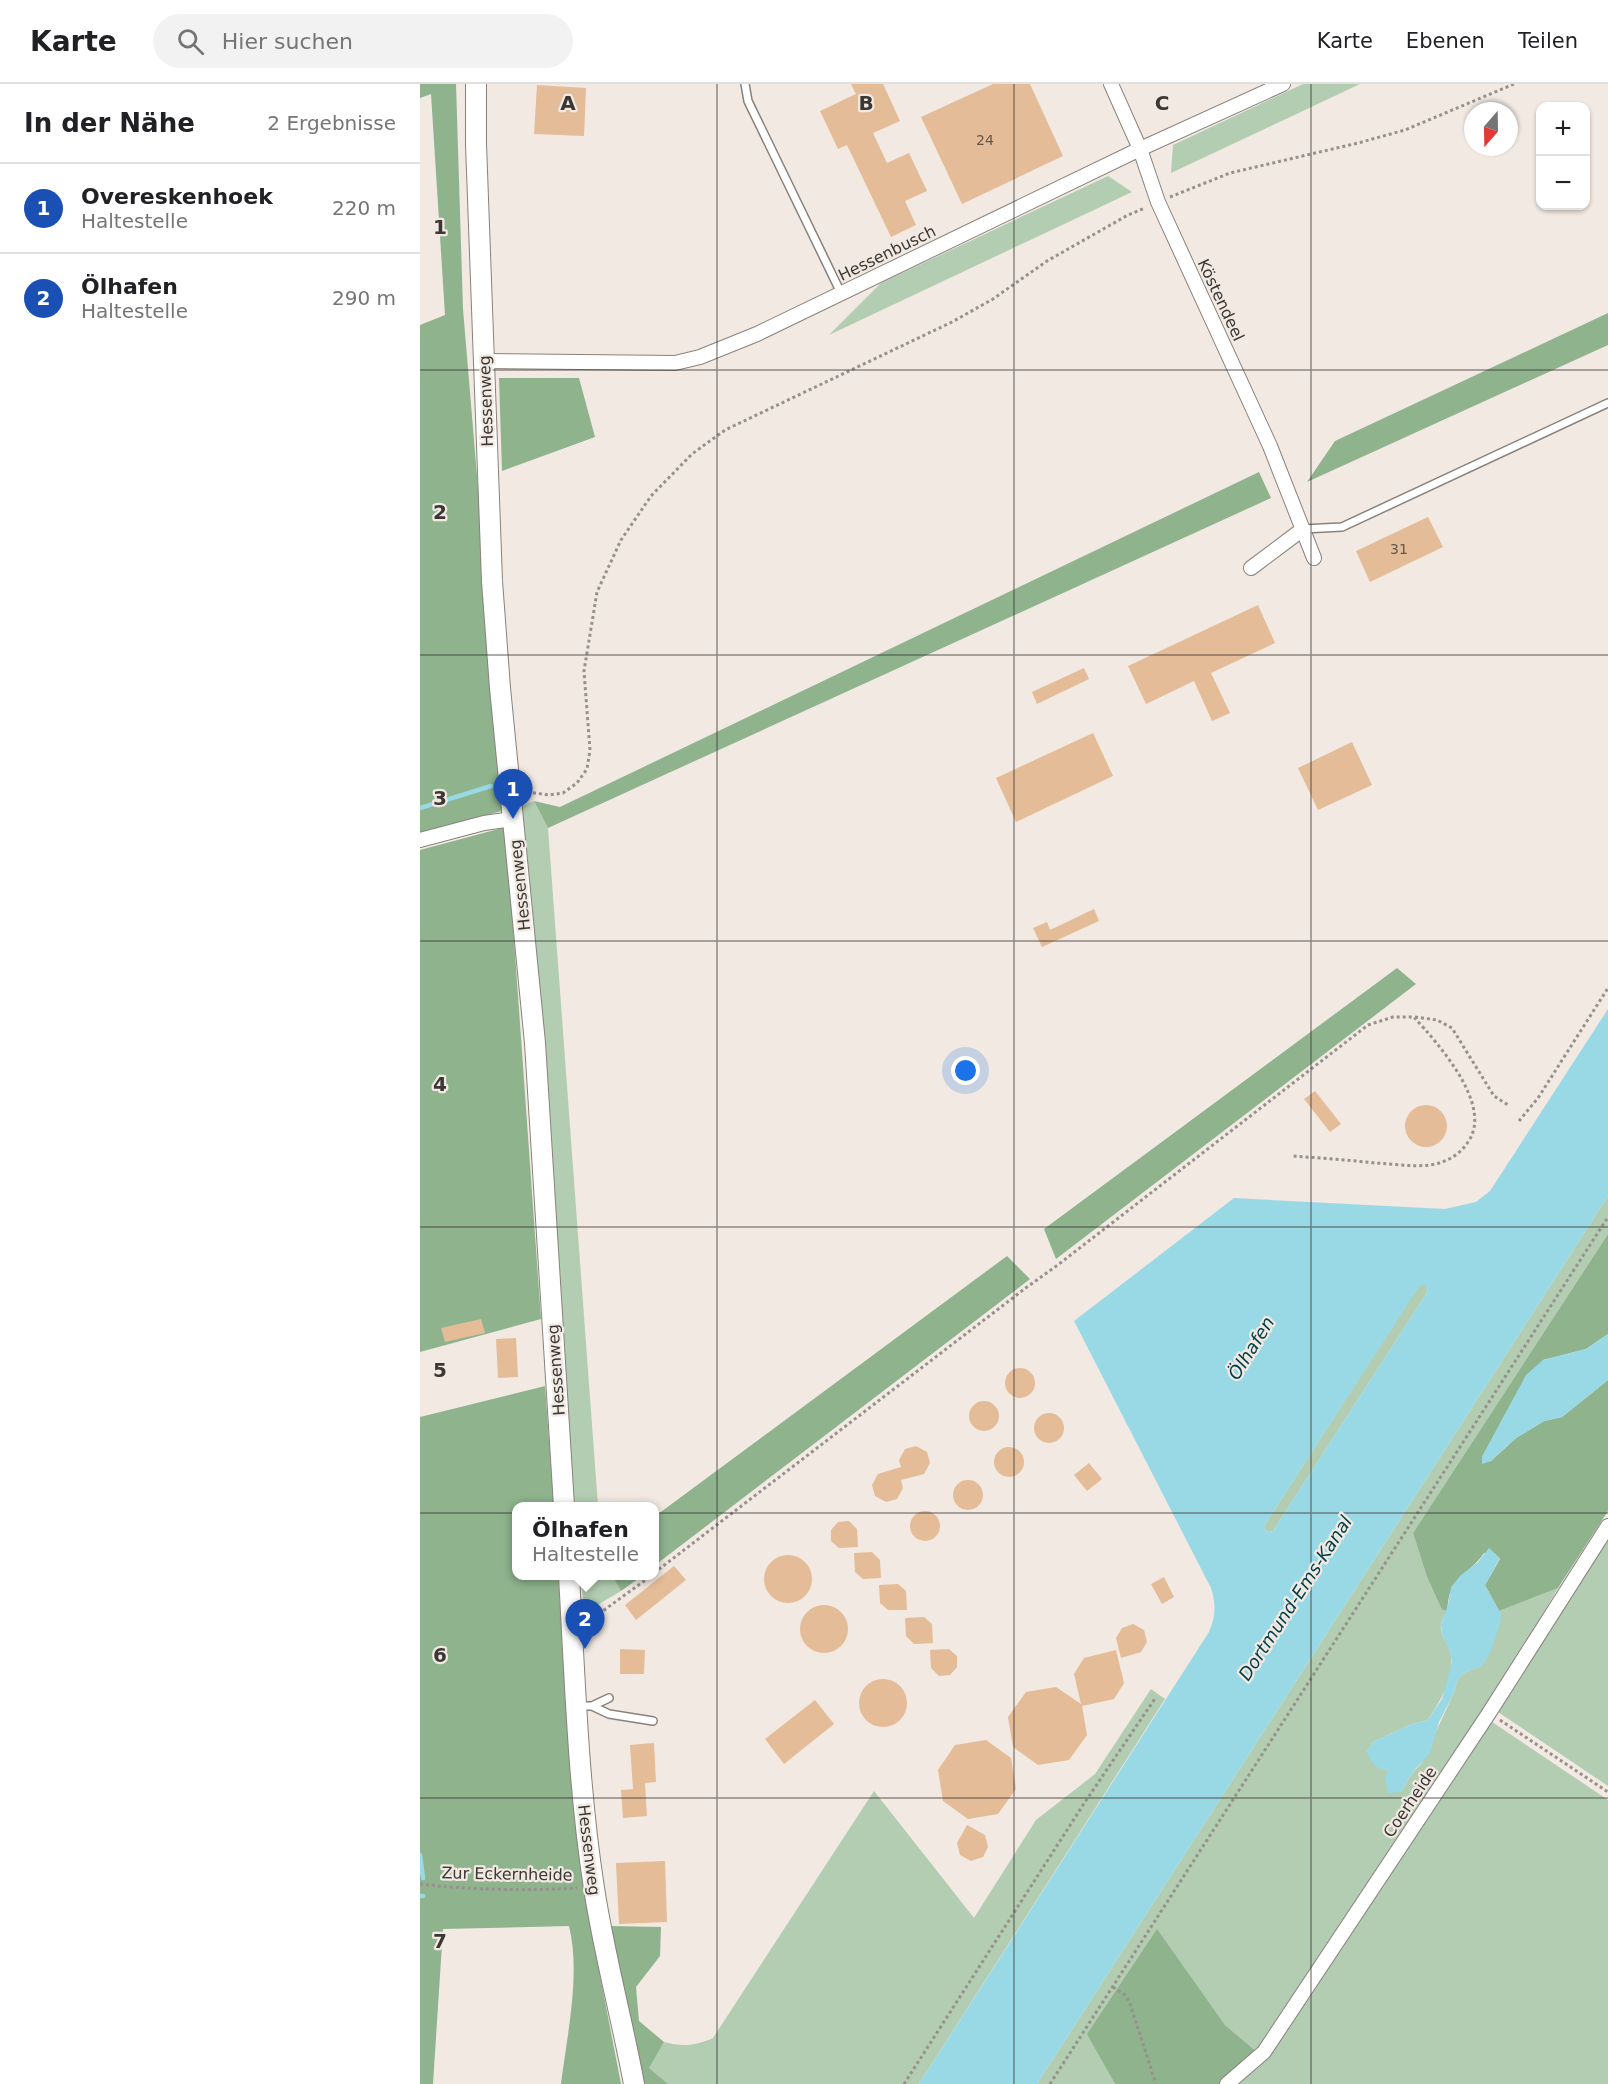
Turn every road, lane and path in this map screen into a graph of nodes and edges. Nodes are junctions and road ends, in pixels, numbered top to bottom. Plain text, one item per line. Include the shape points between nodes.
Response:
1 (476, 84) edge
2 (745, 84) edge
3 (1111, 84) edge
4 (1283, 84) edge
5 (1514, 84) edge
6 (1140, 149) junction
7 (1158, 202) junction
8 (841, 293) junction
9 (484, 362) junction
10 (1608, 403) edge
11 (1303, 529) junction
12 (1314, 558) dead end
13 (1251, 568) dead end
14 (510, 794) junction
15 (513, 819) junction
16 (420, 840) edge
17 (1608, 988) edge
18 (1414, 1017) junction
19 (1508, 1105) dead end
20 (1519, 1121) dead end
21 (1293, 1156) dead end
22 (1608, 1217) edge
23 (564, 1502) edge
24 (1608, 1526) edge
25 (659, 1569) edge
26 (569, 1580) edge
27 (644, 1580) edge
28 (572, 1628) junction
29 (1155, 1697) dead end
30 (609, 1698) dead end
31 (584, 1706) junction
32 (1489, 1713) junction
33 (653, 1721) dead end
34 (1608, 1792) edge
35 (420, 1884) edge
36 (593, 1887) junction
37 (1113, 1987) junction
38 (634, 2084) edge
39 (904, 2084) edge
40 (1050, 2084) edge
41 (1156, 2084) edge
42 (1227, 2084) edge

1 - 9 street, Hessenweg
2 - 8 lane via 748,101
3 - 6 street, Köstendeel
4 - 6 street, Hessenbusch
5 - 7 path via 1405,130 1230,173
6 - 7 street, Köstendeel
6 - 8 street, Hessenbusch
7 - 11 street, Köstendeel via 1270,446
7 - 14 path via 1047,261 952,322 724,430 692,454 651,496 621,540 597,592 584,671 590,750 587,769 563,793
8 - 9 street, Hessenbusch via 757,334 675,363
9 - 14 street, Hessenweg via 492,581
10 - 11 lane via 1342,527
11 - 12 street, Köstendeel
11 - 13 street
14 - 15 street, Hessenweg
15 - 16 street
15 - 23 street, Hessenweg via 536,1055
17 - 20 path
18 - 19 path via 1437,1020 1452,1028 1494,1096
18 - 21 path via 1434,1039 1472,1100 1475,1127 1463,1149 1430,1165
18 - 25 path via 1393,1017 1368,1025
22 - 37 path
24 - 32 street, Coerheide
26 - 28 street, Hessenweg
27 - 28 path via 581,1626
28 - 31 street, Hessenweg
29 - 39 path
30 - 31 lane
31 - 33 lane
31 - 36 street, Hessenweg via 583,1803
32 - 34 path
32 - 42 street, Coerheide via 1264,2052
35 - 36 path, Zur Eckernheide
36 - 38 street, Hessenweg
37 - 40 path
37 - 41 path via 1130,2004

